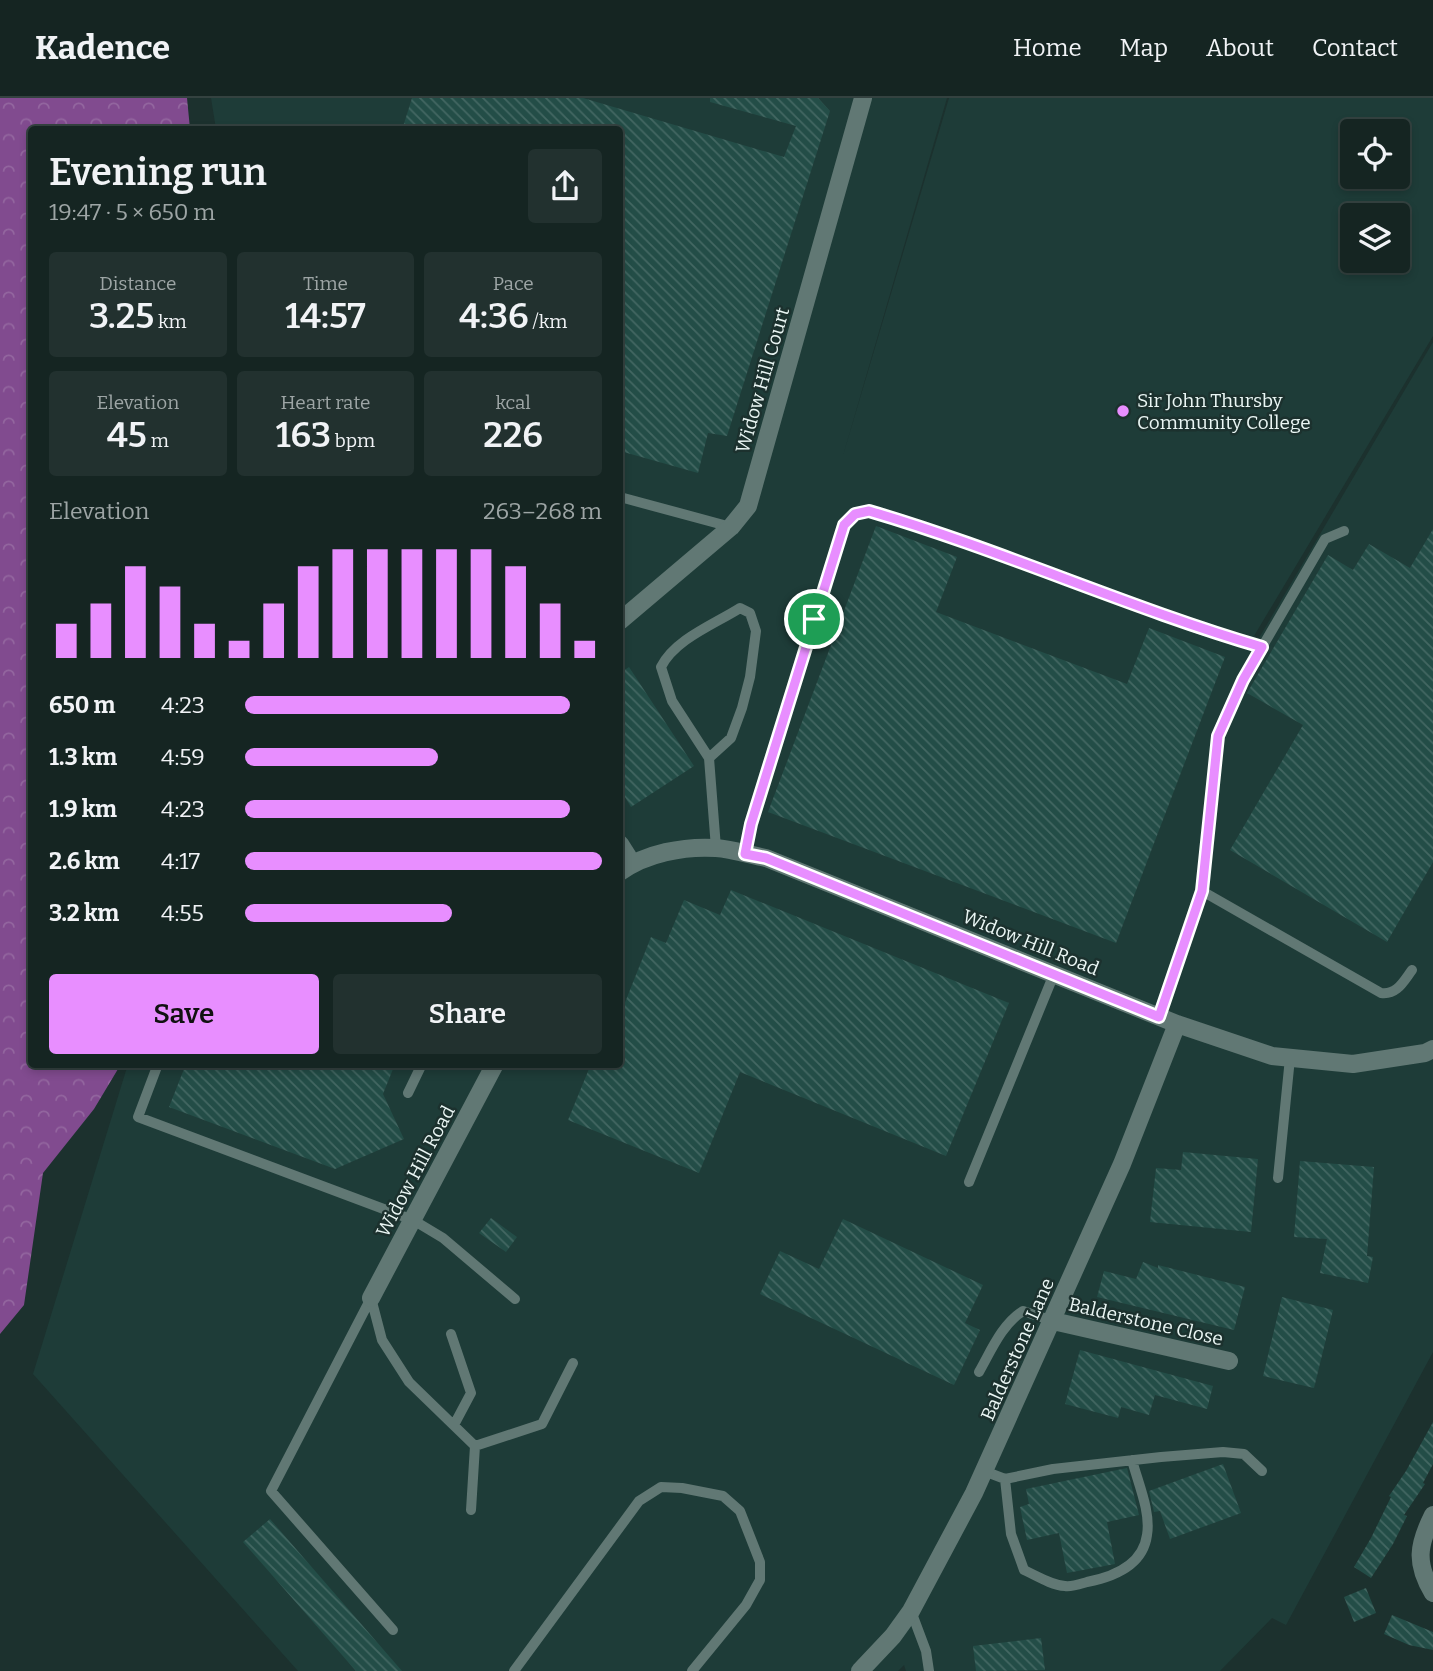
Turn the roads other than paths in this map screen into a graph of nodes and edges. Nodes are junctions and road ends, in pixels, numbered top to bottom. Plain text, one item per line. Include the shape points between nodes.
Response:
1 (863, 98) edge
2 (623, 498) edge
3 (731, 527) junction
4 (1344, 531) dead end
5 (623, 618) edge
6 (1262, 647) junction
7 (709, 758) junction
8 (716, 848) junction
9 (745, 854) junction
10 (626, 867) edge
11 (1202, 891) junction
12 (1412, 970) dead end
13 (1054, 974) junction
14 (1159, 1017) junction
15 (1177, 1024) junction
16 (1433, 1049) edge
17 (1290, 1058) junction
18 (156, 1068) edge
19 (420, 1068) edge
20 (493, 1068) edge
21 (408, 1093) dead end
22 (1278, 1178) dead end
23 (969, 1182) dead end
24 (413, 1220) junction
25 (371, 1298) junction
26 (515, 1299) dead end
27 (1053, 1321) junction
28 (451, 1334) dead end
29 (1229, 1361) dead end
30 (573, 1363) dead end
31 (979, 1372) dead end
32 (454, 1425) junction
33 (475, 1446) junction
34 (1132, 1460) junction
35 (984, 1471) junction
36 (1262, 1471) dead end
37 (1005, 1479) junction
38 (471, 1510) dead end
39 (1433, 1515) edge
40 (1433, 1593) edge
41 (911, 1611) junction
42 (393, 1630) dead end
43 (514, 1671) edge
44 (692, 1671) edge
45 (860, 1671) edge
46 (929, 1671) edge

1 - 3 street, Widow Hill Court via 748,506
2 - 3 lane
3 - 5 street, Widow Hill Court
4 - 6 lane via 1325,540
6 - 9 lane via 1099,593 926,528 869,511 855,514 844,525
6 - 11 lane via 1218,736
7 - 7 lane via 672,701 661,667 682,644 740,608 750,613 756,631 750,677 730,738
7 - 8 lane
8 - 9 street, Widow Hill Road
8 - 10 street, Widow Hill Road via 673,850
9 - 13 street, Widow Hill Road via 766,858
11 - 12 lane via 1381,993 1398,989
11 - 14 lane
13 - 14 street, Widow Hill Road
13 - 23 lane
14 - 15 street, Widow Hill Road
15 - 17 street, Widow Hill Road
15 - 27 street, Balderstone Lane
16 - 17 street, Widow Hill Road via 1353,1064
17 - 22 lane
18 - 24 lane via 138,1117
19 - 21 lane
20 - 24 street, Widow Hill Road
24 - 25 street, Widow Hill Road
24 - 26 lane via 443,1238
25 - 32 lane via 382,1340 409,1382
25 - 42 lane via 271,1491
27 - 29 street, Balderstone Close
27 - 31 lane via 1023,1311 1016,1315
27 - 35 street, Balderstone Lane
28 - 32 lane via 471,1394
30 - 33 lane via 542,1424
32 - 33 lane
33 - 38 lane
34 - 36 lane via 1233,1453 1244,1454
34 - 37 lane
34 - 37 lane via 1147,1520 1144,1547 1131,1565 1108,1578 1067,1587 1024,1570 1011,1534
35 - 37 lane
35 - 41 street, Balderstone Lane
39 - 40 street via 1420,1549 1421,1568
41 - 45 street, Balderstone Lane
41 - 46 lane
43 - 44 lane via 639,1501 661,1487 723,1496 740,1511 760,1562 760,1580 746,1605

